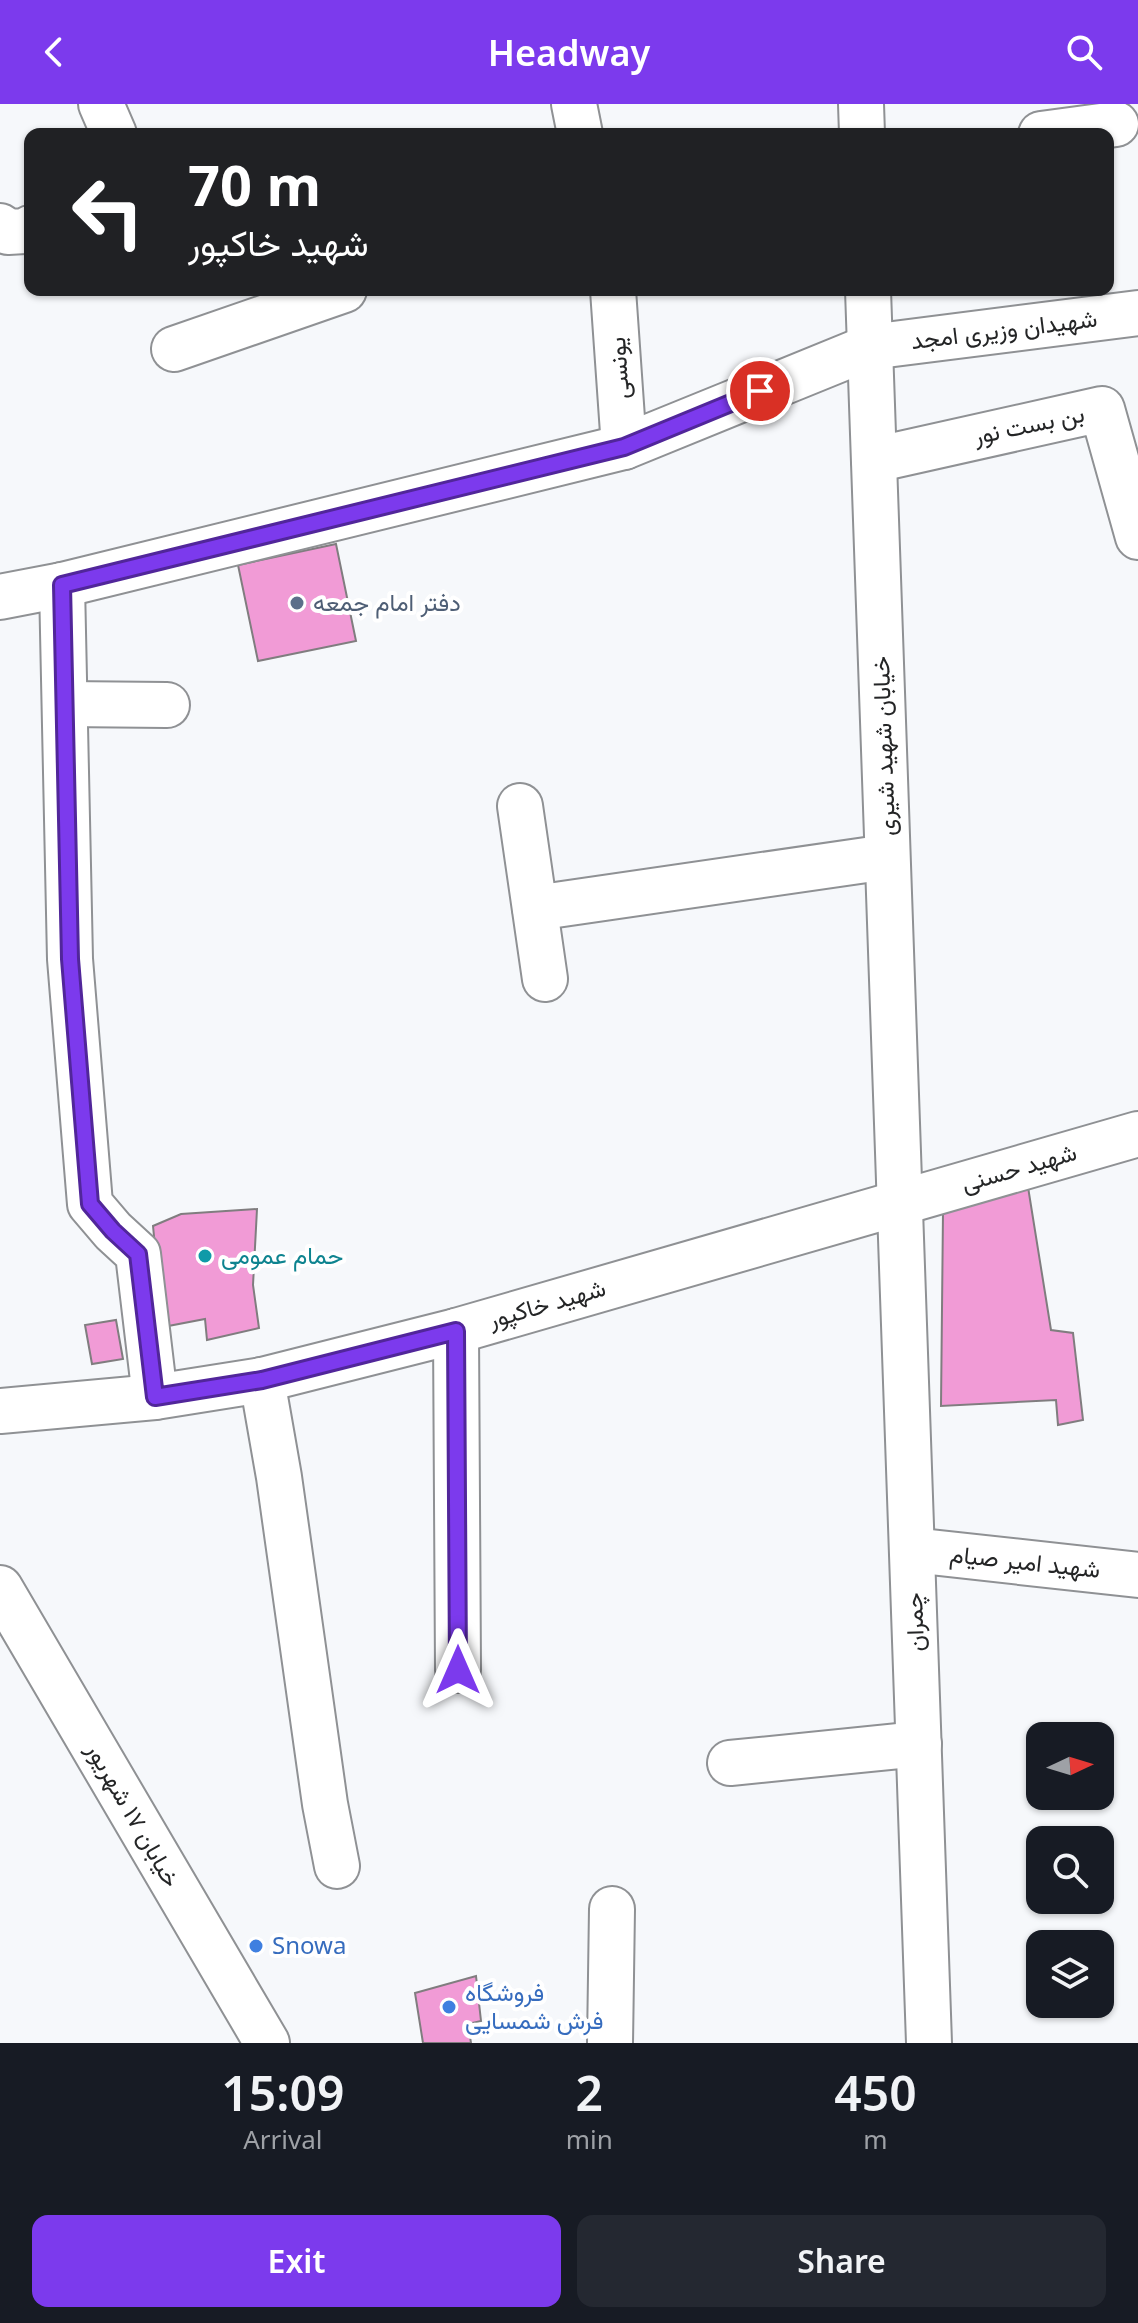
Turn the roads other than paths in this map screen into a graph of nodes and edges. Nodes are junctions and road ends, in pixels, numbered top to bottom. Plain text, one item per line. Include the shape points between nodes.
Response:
1 (101, 104) edge
2 (574, 104) edge
3 (861, 104) edge
4 (1116, 124) dead end
5 (111, 128) edge
6 (579, 128) edge
7 (862, 128) edge
8 (1086, 128) edge
9 (0, 226) edge
10 (24, 231) edge
11 (327, 296) edge
12 (613, 296) edge
13 (868, 296) edge
14 (1138, 313) edge
15 (870, 347) junction
16 (174, 349) dead end
17 (624, 447) junction
18 (874, 460) junction
19 (1138, 537) edge
20 (62, 585) junction
21 (0, 597) edge
22 (65, 704) junction
23 (167, 705) dead end
24 (520, 806) dead end
25 (887, 857) junction
26 (535, 908) junction
27 (545, 979) dead end
28 (1138, 1134) edge
29 (900, 1202) junction
30 (456, 1331) junction
31 (262, 1380) junction
32 (155, 1397) junction
33 (0, 1411) edge
34 (912, 1550) junction
35 (1138, 1575) edge
36 (0, 1588) edge
37 (458, 1670) dead end
38 (919, 1744) junction
39 (730, 1763) dead end
40 (337, 1866) dead end
41 (612, 1909) dead end
42 (267, 2043) edge
43 (610, 2043) edge
44 (929, 2043) edge

1 - 5 street
2 - 6 street
3 - 7 street
4 - 8 street
9 - 10 street via 8,232
11 - 16 street
12 - 17 street, یونسی
13 - 15 street, خیابان شهید شیری
14 - 15 street, شهیدان وزیری امجد
15 - 17 street, شهیدان وزیری امجد
15 - 18 street, خیابان شهید شیری
17 - 20 street, شهیدان وزیری امجد
18 - 19 street, بن بست نور via 1102,409
18 - 25 street, خیابان شهید شیری
20 - 21 street, شهیدان وزیری امجد
20 - 22 street
22 - 23 street
22 - 32 street via 70,959 90,1204 138,1254
24 - 26 street
25 - 26 street
25 - 29 street, خیابان شهید شیری
26 - 27 street
28 - 29 street, شهید حسنی
29 - 30 street, شهید خاکپور
29 - 34 street, چمران
30 - 31 street, شهید خاکپور
30 - 37 street
31 - 32 street, شهید خاکپور
31 - 40 street
32 - 33 street, شهید خاکپور
34 - 35 street, شهید امیر صیام
34 - 38 street, چمران
36 - 42 street, خیابان ۱۷ شهریور
38 - 39 street
38 - 44 street, چمران
41 - 43 street

